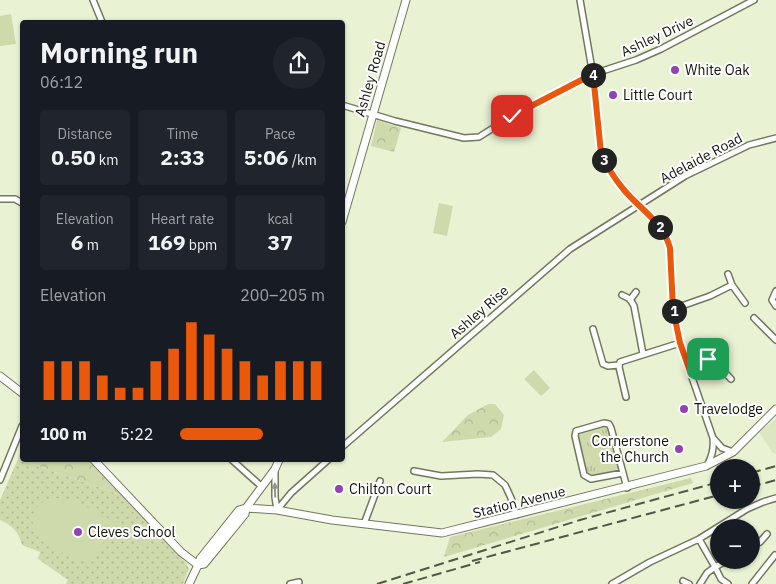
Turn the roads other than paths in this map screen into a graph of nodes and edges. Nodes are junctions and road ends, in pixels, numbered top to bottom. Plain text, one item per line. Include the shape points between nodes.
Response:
1 (93, 0) edge
2 (406, 0) edge
3 (580, 0) edge
4 (754, 0) edge
5 (101, 20) edge
6 (593, 74) junction
7 (345, 106) edge
8 (373, 114) junction
9 (776, 138) edge
10 (0, 199) edge
11 (20, 202) edge
12 (640, 205) junction
13 (345, 212) edge
14 (728, 274) dead end
15 (732, 286) junction
16 (776, 291) edge
17 (636, 292) dead end
18 (622, 295) dead end
19 (630, 300) junction
20 (745, 303) dead end
21 (776, 306) edge
22 (673, 309) junction
23 (754, 318) dead end
24 (592, 329) dead end
25 (776, 340) edge
26 (680, 343) junction
27 (643, 354) junction
28 (619, 365) junction
29 (691, 374) junction
30 (0, 376) edge
31 (731, 379) dead end
32 (20, 392) edge
33 (626, 397) dead end
34 (776, 410) edge
35 (20, 431) edge
36 (713, 438) junction
37 (345, 444) edge
38 (733, 452) junction
39 (96, 462) edge
40 (234, 462) edge
41 (278, 462) edge
42 (326, 462) edge
43 (706, 466) junction
44 (275, 469) junction
45 (414, 471) dead end
46 (623, 473) junction
47 (0, 480) edge
48 (380, 481) dead end
49 (261, 486) junction
50 (626, 488) junction
51 (776, 498) edge
52 (246, 508) junction
53 (277, 510) junction
54 (516, 516) junction
55 (364, 524) junction
56 (768, 534) dead end
57 (700, 539) junction
58 (760, 542) edge
59 (775, 555) dead end
60 (710, 558) edge
61 (198, 565) junction
62 (713, 569) edge
63 (716, 569) edge
64 (683, 581) dead end
65 (299, 582) dead end
66 (189, 584) edge
67 (290, 584) edge
68 (612, 584) edge
69 (689, 584) edge
70 (700, 584) edge
71 (728, 584) edge
72 (752, 584) edge

1 - 5 street
2 - 8 street, Ashley Road
3 - 6 street
4 - 6 street, Ashley Drive via 661,49
6 - 8 street, Ashley Drive via 479,137 464,138
6 - 12 street via 601,153 625,190
7 - 8 street, Ashley Drive
8 - 13 street, Ashley Road
9 - 12 street, Adelaide Road via 749,145 723,157 685,176
10 - 11 street
12 - 22 street via 668,240
12 - 37 street, Ashley Rise via 570,249
14 - 15 street
15 - 20 street
15 - 22 street
16 - 21 street via 772,300
17 - 19 street
18 - 19 street
19 - 27 street
22 - 26 street
23 - 25 street
24 - 28 street via 604,364
26 - 27 street
26 - 29 street
27 - 28 street via 624,359
28 - 33 street
29 - 31 street via 712,359
29 - 36 street
30 - 32 street
34 - 38 street, Station Avenue
35 - 47 street
36 - 38 street via 722,448
36 - 43 street via 712,457
38 - 43 street, Station Avenue
39 - 61 street via 181,552
40 - 49 street
41 - 44 street
42 - 53 street
43 - 50 street, Station Avenue
44 - 49 street
53 -> 44 street
45 - 54 street via 441,476 493,476 505,485
46 - 46 street via 592,480 587,478 576,431 609,424
46 - 50 street
48 - 55 street
49 - 52 street
50 - 54 street, Station Avenue
51 - 57 street via 747,509
52 - 53 street, Station Avenue
52 - 61 street via 239,510
53 - 55 street, Station Avenue
54 - 55 street, Station Avenue via 442,533
56 - 58 street
57 - 60 street
57 - 68 street
59 - 72 street
61 - 66 street
62 - 70 street
63 - 71 street
64 - 69 street
65 - 67 street

